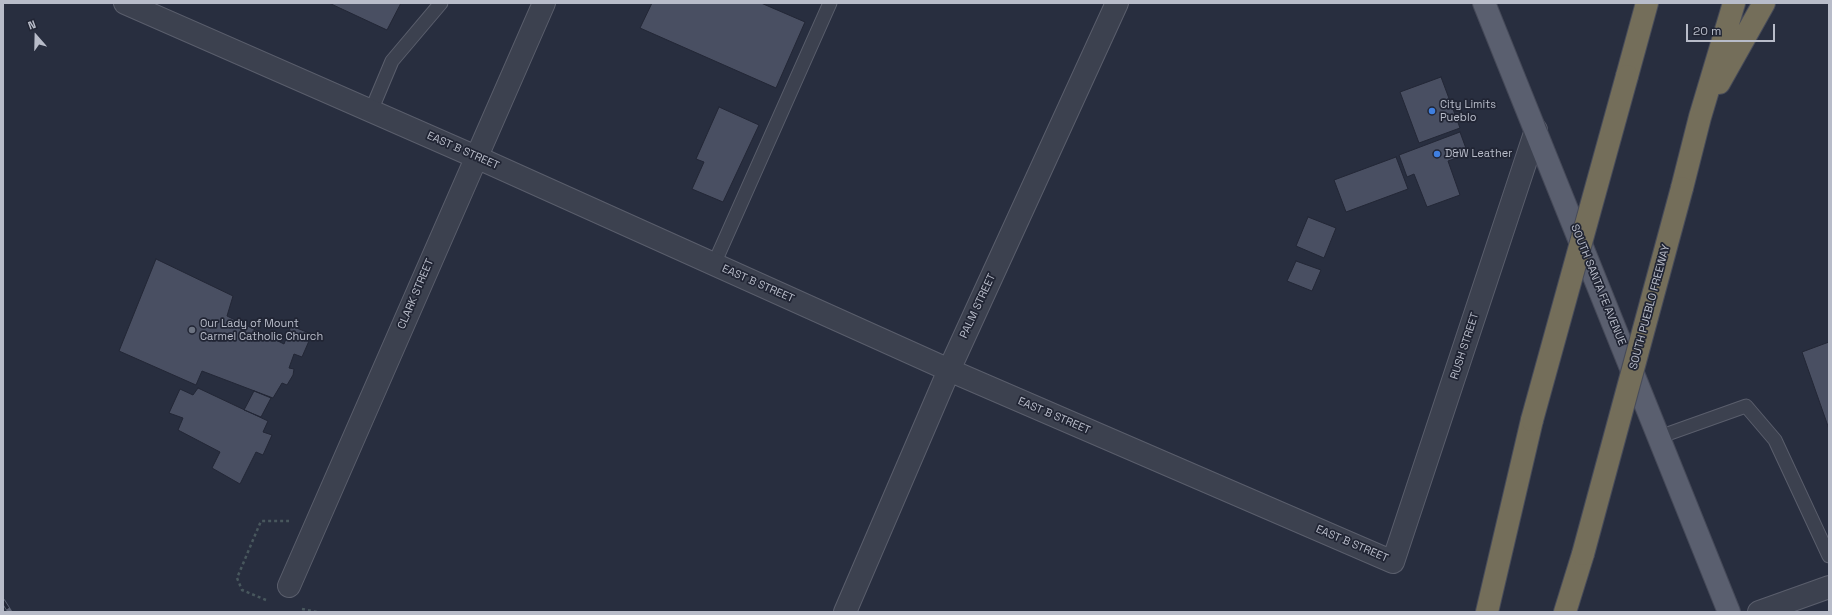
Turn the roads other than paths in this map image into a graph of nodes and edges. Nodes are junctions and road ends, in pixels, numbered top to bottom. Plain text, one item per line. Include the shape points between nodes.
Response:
1 (125, 3) edge
2 (441, 3) edge
3 (544, 3) edge
4 (830, 3) edge
5 (1117, 3) edge
6 (1484, 3) edge
7 (1647, 3) edge
8 (1734, 3) edge
9 (1764, 3) edge
10 (370, 111) junction
11 (1700, 117) junction
12 (1536, 130) junction
13 (476, 157) junction
14 (714, 264) junction
15 (949, 370) junction
16 (1659, 437) junction
17 (1829, 556) edge
18 (1393, 562) joint
19 (290, 586) dead end
20 (1829, 587) edge
21 (845, 612) edge
22 (1487, 612) edge
23 (1565, 612) edge
24 (1729, 612) edge
25 (1759, 612) edge

1 - 10 street, EAST B STREET
2 - 10 lane via 392,61
3 - 13 street, CLARK STREET
4 - 14 lane
5 - 15 street, PALM STREET
6 - 12 main road, SOUTH SANTA FE AVENUE
7 - 22 highway, bridge via 1532,420
8 - 11 highway, SOUTH PUEBLO FREEWAY
9 - 11 highway
10 - 13 street, EAST B STREET
11 - 23 highway, SOUTH PUEBLO FREEWAY, bridge via 1583,554
12 - 16 main road, SOUTH SANTA FE AVENUE
12 - 18 street, RUSH STREET
13 - 14 street, EAST B STREET
13 - 19 street, CLARK STREET
14 - 15 street, EAST B STREET
15 - 18 street, EAST B STREET
15 - 21 street, PALM STREET
16 - 17 lane via 1746,406 1775,440
16 - 24 main road, SOUTH SANTA FE AVENUE
20 - 25 street

